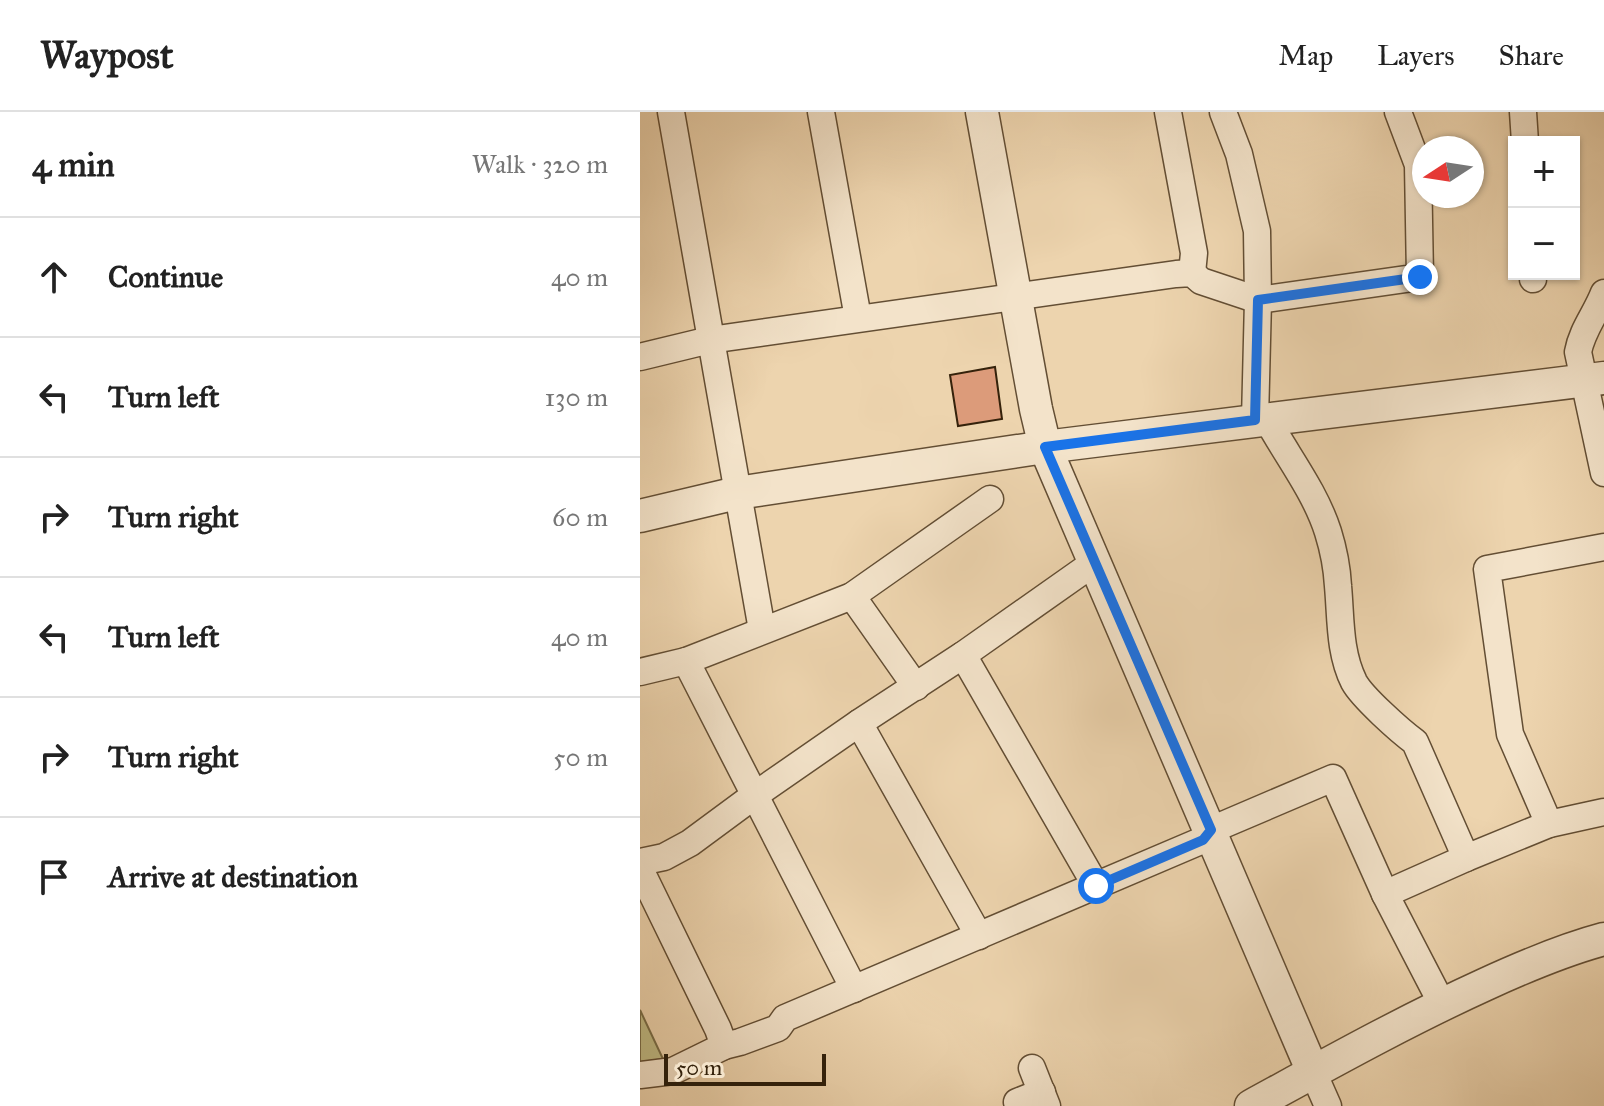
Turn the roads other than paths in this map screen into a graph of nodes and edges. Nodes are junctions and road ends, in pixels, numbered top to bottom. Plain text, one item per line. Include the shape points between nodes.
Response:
1 (671, 112) edge
2 (821, 112) edge
3 (982, 112) edge
4 (1168, 112) edge
5 (1223, 112) edge
6 (1398, 112) edge
7 (1523, 112) edge
8 (1525, 136) edge
9 (1192, 273) junction
10 (1604, 293) edge
11 (1015, 298) junction
12 (1258, 300) junction
13 (858, 318) junction
14 (710, 340) junction
15 (640, 357) edge
16 (1594, 380) edge
17 (1261, 419) junction
18 (1045, 447) junction
19 (1604, 473) edge
20 (737, 493) junction
21 (990, 499) dead end
22 (640, 516) edge
23 (1604, 547) edge
24 (1095, 562) junction
25 (852, 596) junction
26 (762, 630) junction
27 (963, 655) junction
28 (686, 661) junction
29 (640, 672) edge
30 (916, 687) junction
31 (859, 723) junction
32 (755, 795) junction
33 (1604, 812) edge
34 (1549, 824) junction
35 (1211, 830) junction
36 (1466, 858) junction
37 (640, 862) edge
38 (640, 869) edge
39 (1096, 886) junction
40 (1385, 894) junction
41 (979, 936) junction
42 (1604, 939) edge
43 (854, 989) junction
44 (1442, 1004) junction
45 (724, 1046) junction
46 (1313, 1072) junction
47 (640, 1075) edge
48 (1251, 1106) edge
49 (1328, 1106) edge

1 - 14 street
2 - 13 street
3 - 11 street
4 - 9 street via 1194,253
5 - 12 street via 1257,231
6 - 12 street via 1418,165 1420,277
7 - 8 street
9 - 11 street
9 - 12 street
10 - 16 street via 1578,352
11 - 13 street
11 - 18 street
12 - 17 street
13 - 14 street
14 - 15 street
14 - 20 street
16 - 17 street
16 - 19 street
17 - 18 street
17 - 36 street via 1317,502 1328,533 1342,640 1355,685 1415,742
18 - 20 street
18 - 24 street
20 - 22 street
20 - 26 street
21 - 25 street
23 - 34 street via 1487,569 1510,734
24 - 27 street
24 - 35 street
25 - 26 street
25 - 30 street
26 - 28 street
27 - 30 street
27 - 39 street
28 - 29 street
28 - 32 street
30 - 31 street
31 - 32 street
31 - 41 street
32 - 37 street via 690,843
32 - 43 street
33 - 34 street
34 - 36 street
35 - 39 street via 1203,840
35 - 40 street via 1333,778
35 - 46 street
36 - 40 street
38 - 45 street
39 - 41 street
40 - 44 street
41 - 43 street
42 - 44 street
43 - 45 street via 785,1018 778,1028
44 - 46 street
45 - 47 street via 673,1071
46 - 48 street
46 - 49 street

